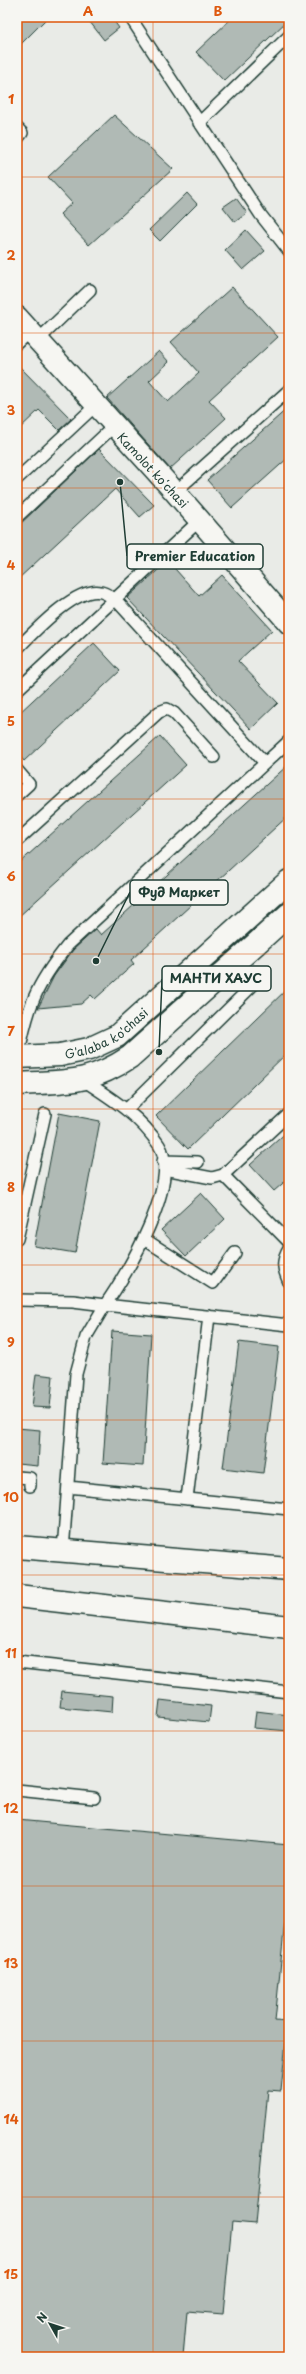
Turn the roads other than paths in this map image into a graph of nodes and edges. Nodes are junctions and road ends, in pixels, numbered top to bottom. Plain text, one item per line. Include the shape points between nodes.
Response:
1 (130, 17) edge
2 (289, 36) edge
3 (199, 123) junction
4 (17, 128) edge
5 (17, 139) edge
6 (289, 251) edge
7 (90, 290) dead end
8 (25, 333) edge
9 (289, 390) edge
10 (95, 406) junction
11 (114, 426) junction
12 (17, 479) edge
13 (175, 492) junction
14 (17, 517) edge
15 (200, 520) junction
16 (115, 599) junction
17 (289, 623) edge
18 (17, 649) edge
19 (17, 690) edge
20 (289, 741) edge
21 (214, 758) dead end
22 (265, 763) junction
23 (17, 770) edge
24 (17, 795) edge
25 (17, 841) edge
26 (289, 882) edge
27 (289, 914) edge
28 (257, 981) dead end
29 (18, 1057) edge
30 (83, 1080) junction
31 (17, 1084) edge
32 (127, 1109) junction
33 (45, 1114) dead end
34 (289, 1114) edge
35 (198, 1162) dead end
36 (164, 1165) junction
37 (223, 1175) junction
38 (17, 1239) edge
39 (144, 1239) junction
40 (289, 1242) edge
41 (289, 1249) edge
42 (235, 1253) dead end
43 (289, 1282) edge
44 (17, 1300) edge
45 (106, 1305) junction
46 (209, 1316) junction
47 (289, 1325) edge
48 (17, 1477) edge
49 (30, 1486) dead end
50 (68, 1487) junction
51 (187, 1499) junction
52 (289, 1510) edge
53 (17, 1547) edge
54 (63, 1551) junction
55 (289, 1570) edge
56 (17, 1596) edge
57 (289, 1627) edge
58 (17, 1662) edge
59 (289, 1692) edge
60 (17, 1790) edge
61 (94, 1798) dead end

1 - 3 lane
2 - 3 lane
3 - 6 lane via 260,214
4 - 5 lane via 22,134
7 - 8 lane
8 - 10 street, Kamolot koʻchasi
9 - 13 lane
10 - 11 street, Kamolot koʻchasi
10 - 12 lane
11 - 13 street, Kamolot koʻchasi
11 - 14 lane
13 - 15 street, Kamolot koʻchasi
15 - 16 lane
15 - 17 street, Kamolot koʻchasi
16 - 18 lane via 102,592 78,596
16 - 19 lane
16 - 22 lane
20 - 22 lane
21 - 25 lane via 174,713 167,709 159,712
22 - 29 lane via 68,945 46,972 31,1000
23 - 24 lane via 30,784
26 - 29 main road, G'alaba ko'chasi via 117,1036 89,1050 60,1055
27 - 30 main road, G'alaba ko'chasi via 130,1057 109,1070
28 - 32 lane
30 - 31 main road, G'alaba ko'chasi
30 - 32 lane
32 - 36 lane via 160,1147
33 - 38 lane
34 - 37 lane
35 - 36 lane
36 - 37 lane via 212,1178
36 - 39 lane via 159,1196
37 - 40 lane
39 - 42 lane via 213,1283
39 - 45 lane via 126,1275
41 - 43 lane via 282,1266
44 - 45 lane via 73,1301
45 - 46 lane
45 - 50 lane via 86,1337 76,1374
46 - 47 lane
46 - 51 lane
48 - 49 lane via 30,1478
50 - 51 lane
50 - 54 lane
51 - 52 lane
53 - 54 main road
54 - 55 main road
56 - 57 main road
58 - 59 lane
60 - 61 lane

